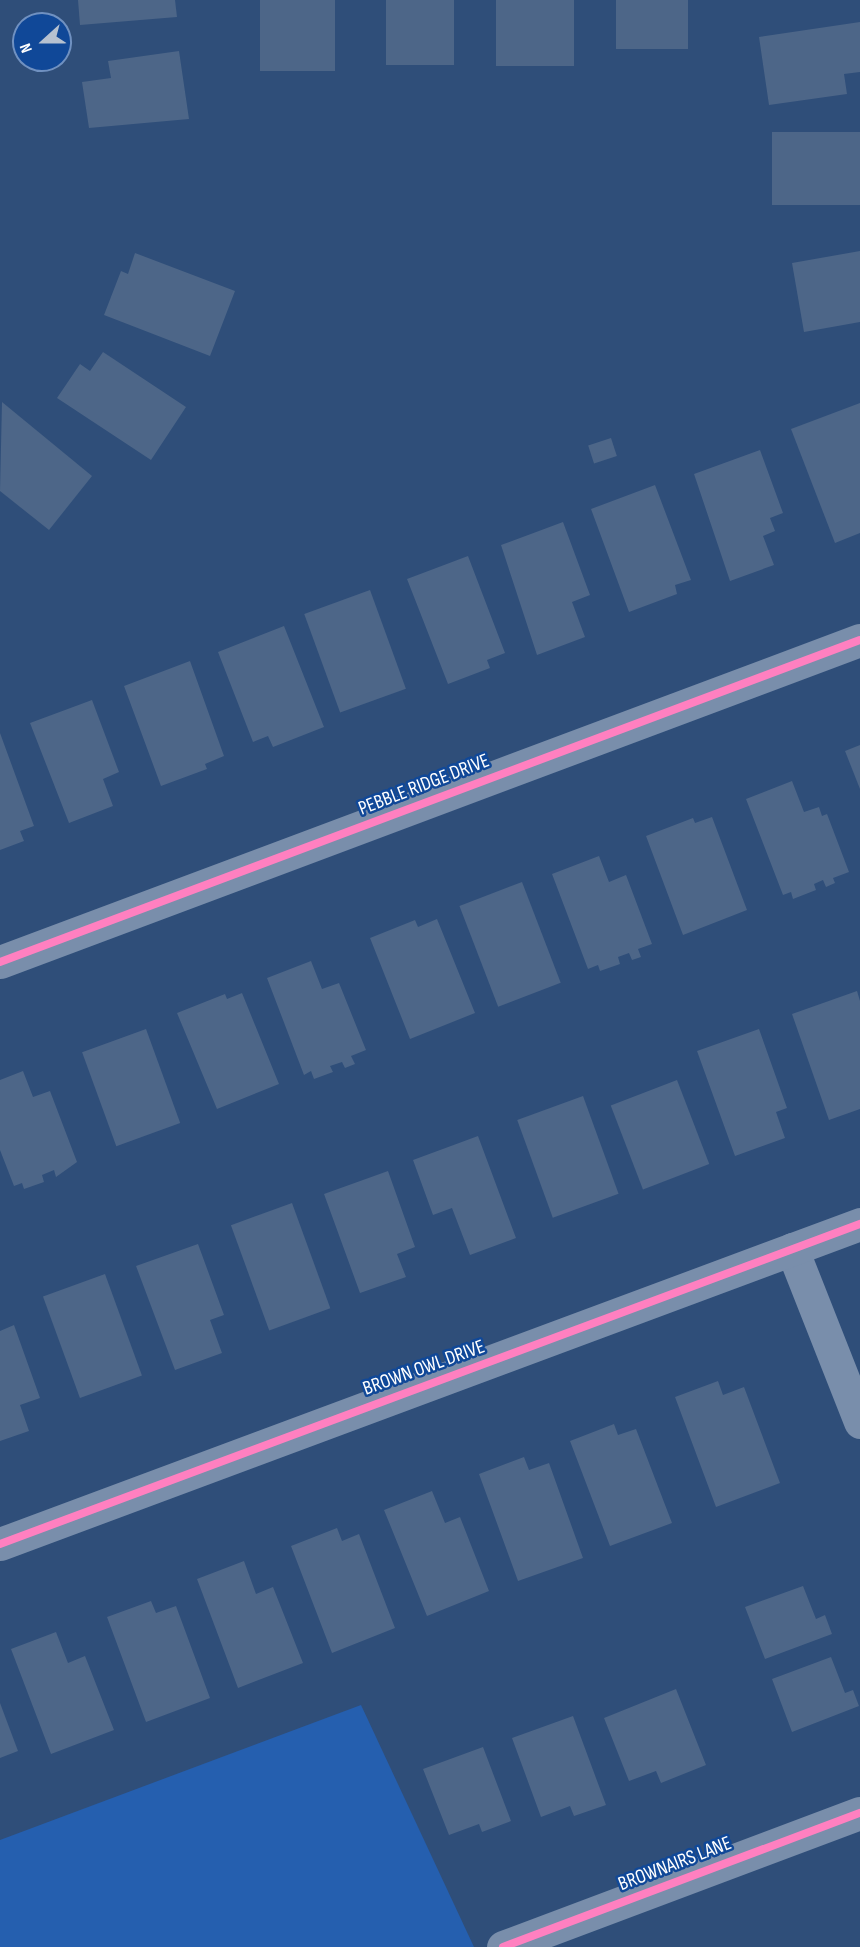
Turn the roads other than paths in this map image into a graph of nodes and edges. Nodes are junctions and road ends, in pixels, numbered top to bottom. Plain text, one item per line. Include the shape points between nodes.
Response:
1 (860, 640) edge
2 (0, 962) edge
3 (860, 1224) edge
4 (792, 1249) junction
5 (860, 1422) edge
6 (0, 1544) edge
7 (860, 1813) edge
8 (502, 1947) edge

1 - 2 street, PEBBLE RIDGE DRIVE
3 - 4 street, BROWN OWL DRIVE
4 - 5 street
4 - 6 street, BROWN OWL DRIVE
7 - 8 street, BROWNAIRS LANE

